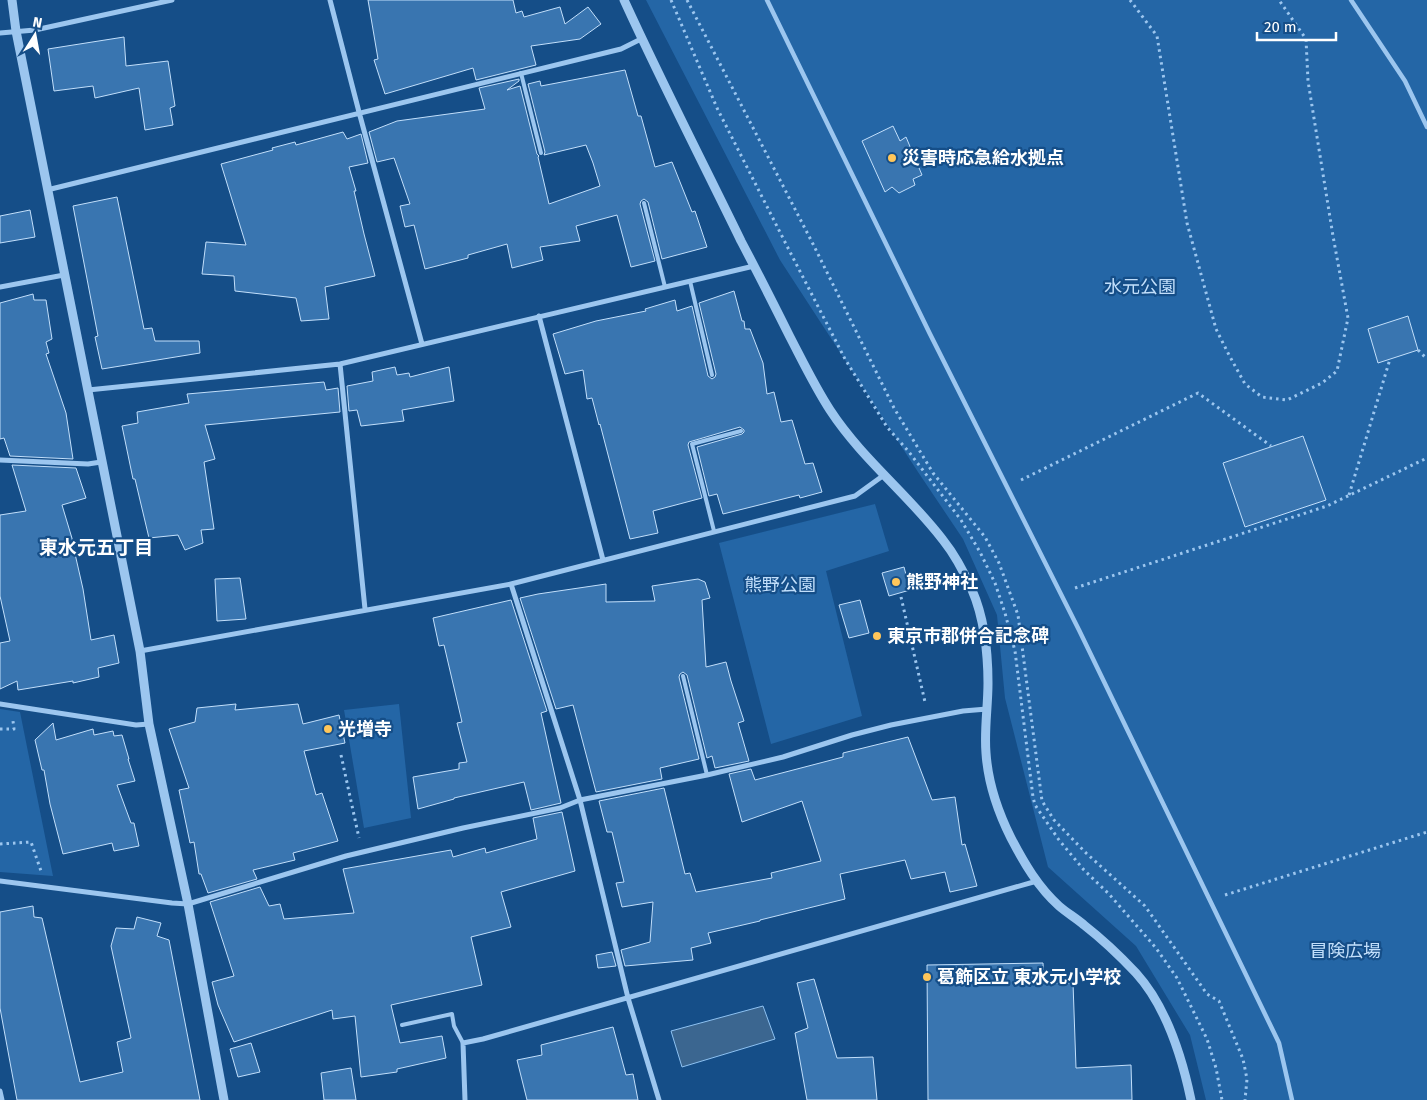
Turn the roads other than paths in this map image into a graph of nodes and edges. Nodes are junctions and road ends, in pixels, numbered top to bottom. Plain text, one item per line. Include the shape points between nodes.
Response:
1 (12, 0) edge
2 (172, 0) edge
3 (330, 0) edge
4 (624, 0) edge
5 (767, 0) edge
6 (1351, 0) edge
7 (16, 32) junction
8 (0, 33) edge
9 (642, 40) junction
10 (521, 73) junction
11 (359, 112) junction
12 (1427, 126) edge
13 (541, 153) dead end
14 (46, 190) junction
15 (644, 203) dead end
16 (754, 266) junction
17 (64, 275) junction
18 (690, 281) junction
19 (0, 287) edge
20 (665, 287) junction
21 (539, 316) junction
22 (422, 344) junction
23 (340, 364) junction
24 (712, 375) dead end
25 (88, 390) junction
26 (741, 431) dead end
27 (0, 460) edge
28 (102, 462) junction
29 (884, 475) junction
30 (714, 532) junction
31 (603, 560) junction
32 (511, 584) junction
33 (365, 610) junction
34 (140, 651) junction
35 (683, 676) dead end
36 (0, 704) edge
37 (987, 709) junction
38 (149, 724) junction
39 (707, 775) junction
40 (580, 800) junction
41 (1037, 881) junction
42 (0, 882) edge
43 (188, 904) junction
44 (628, 998) junction
45 (402, 1025) dead end
46 (462, 1043) junction
47 (0, 1091) edge
48 (2, 1100) edge
49 (224, 1100) edge
50 (465, 1100) edge
51 (660, 1100) edge
52 (1191, 1100) edge
53 (1292, 1100) edge

1 - 7 street
2 - 7 street
3 - 11 street
4 - 9 street
5 - 53 street via 1279,1042
6 - 12 street via 1405,81
7 - 8 street
7 - 14 street
9 - 10 street via 621,49
9 - 16 street
10 - 11 street
10 - 13 lane
11 - 14 street
11 - 22 street
14 - 17 street
15 - 20 lane
16 - 18 street
16 - 29 street via 829,409
17 - 19 street
17 - 25 street
18 - 20 street
18 - 24 lane
20 - 21 street
21 - 22 street
21 - 31 street
22 - 23 street
23 - 25 street
23 - 33 street
25 - 28 street
26 - 30 lane via 692,444
27 - 28 street
28 - 34 street
29 - 30 street via 855,496
29 - 37 street via 946,542 974,594 985,638
30 - 31 street
31 - 32 street
32 - 33 street
32 - 40 street
33 - 34 street
34 - 38 street
35 - 39 lane
36 - 38 street via 136,725
37 - 39 street via 852,734 783,758
37 - 41 street via 986,758 994,800 1024,863
38 - 43 street
39 - 40 street
40 - 43 street via 560,808 346,856
40 - 44 street
41 - 44 street
41 - 52 street via 1058,905 1138,974 1157,1002 1173,1038
42 - 43 street
43 - 49 street
44 - 46 street
44 - 51 street
45 - 46 lane via 452,1014
46 - 50 street
47 - 48 street

